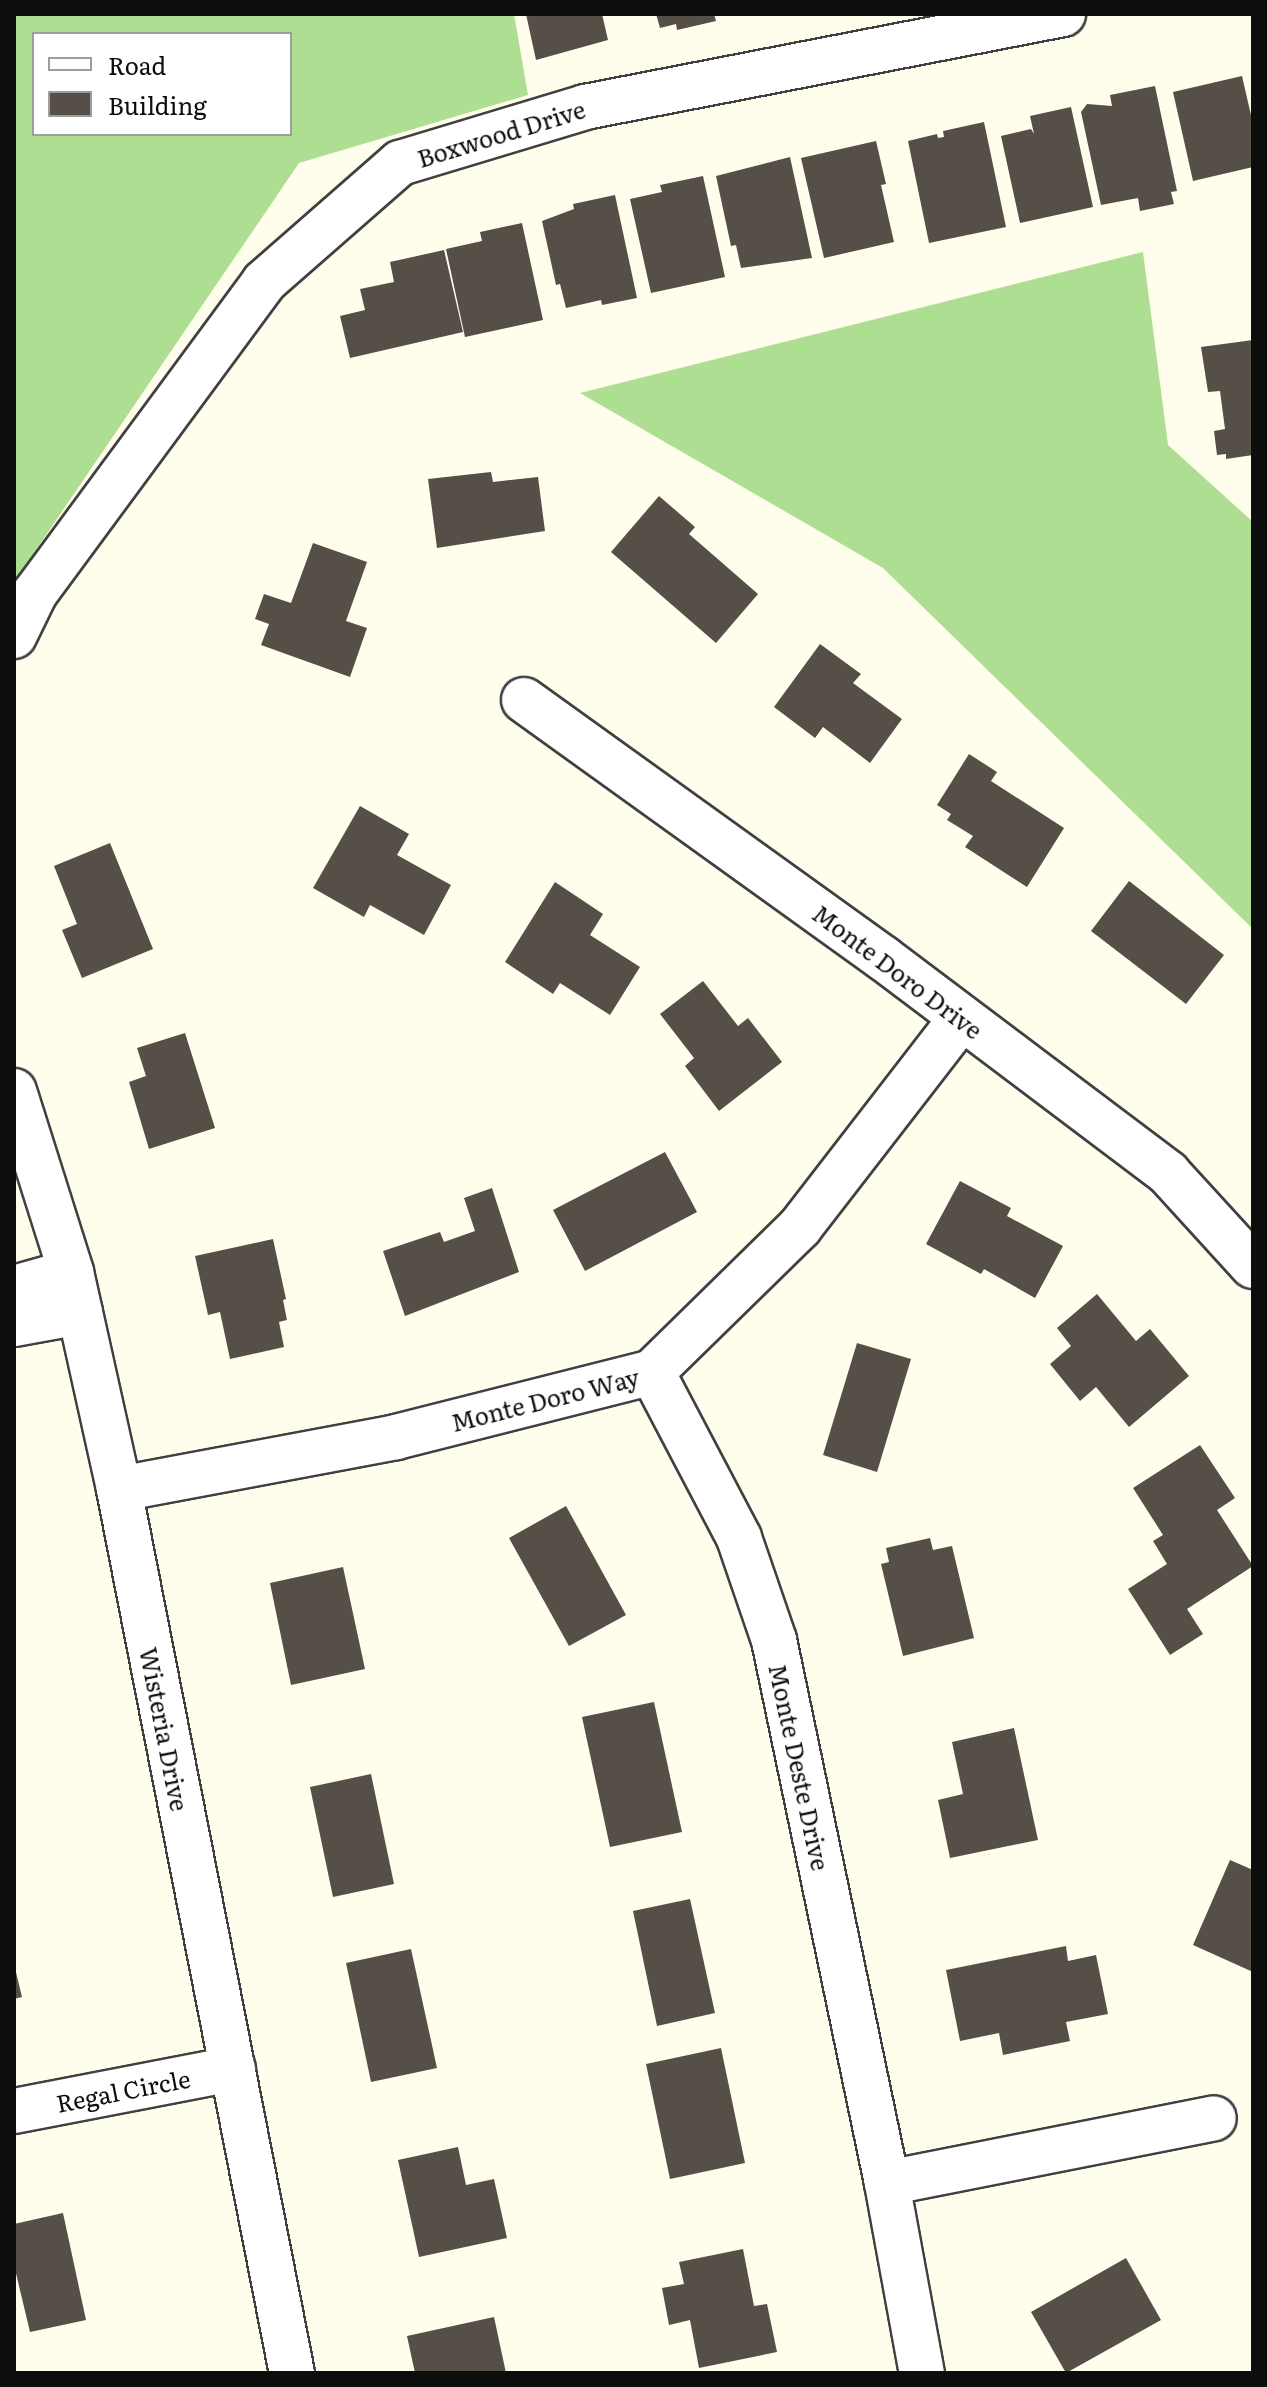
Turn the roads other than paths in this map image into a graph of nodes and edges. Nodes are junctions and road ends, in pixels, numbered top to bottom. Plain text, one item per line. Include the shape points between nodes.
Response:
1 (1063, 14) edge
2 (14, 636) edge
3 (524, 700) dead end
4 (961, 1019) junction
5 (14, 1091) edge
6 (1253, 1266) edge
7 (14, 1288) edge
8 (75, 1292) junction
9 (14, 1324) edge
10 (652, 1372) junction
11 (119, 1489) junction
12 (233, 2069) junction
13 (14, 2111) edge
14 (1214, 2118) dead end
15 (887, 2183) junction
16 (292, 2373) edge
17 (922, 2373) edge

1 - 2 street, Boxwood Drive via 585,107 400,163 264,282 95,507 35,593
3 - 4 street, Monte Doro Drive
4 - 6 street, Monte Doro Drive via 1168,1173
4 - 10 street, Monte Doro Way via 800,1227
5 - 8 street, Wisteria Drive
7 - 8 street
8 - 9 street
8 - 11 street, Wisteria Drive
10 - 11 street, Monte Doro Way via 396,1437
10 - 15 street, Monte Deste Drive via 739,1538 774,1640
11 - 12 street, Wisteria Drive
12 - 13 street, Regal Circle
12 - 16 street, Wisteria Drive
14 - 15 street
15 - 17 street, Monte Deste Drive

